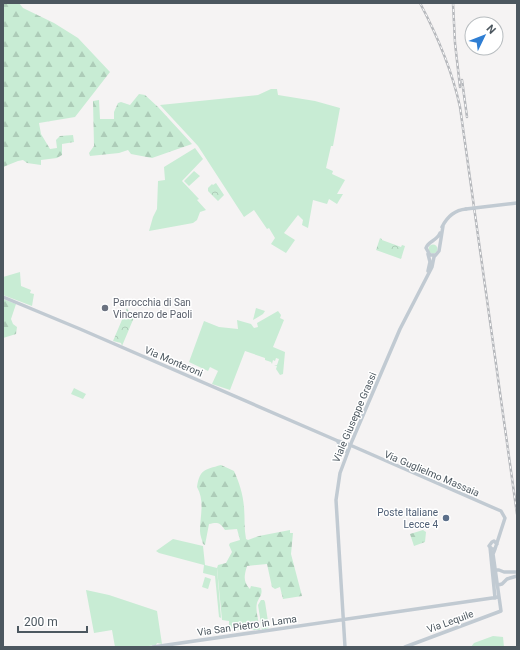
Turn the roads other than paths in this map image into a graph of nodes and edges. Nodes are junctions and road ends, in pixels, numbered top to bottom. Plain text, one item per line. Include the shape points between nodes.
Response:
1 (517, 203) edge
2 (443, 226) junction
3 (433, 242) junction
4 (439, 246) junction
5 (428, 253) junction
6 (435, 255) junction
7 (428, 275) junction
8 (3, 297) edge
9 (338, 441) junction
10 (350, 445) junction
11 (347, 452) junction
12 (499, 535) junction
13 (493, 541) junction
14 (497, 544) junction
15 (490, 547) junction
16 (495, 549) junction
17 (494, 559) junction
18 (494, 570) junction
19 (517, 572) edge
20 (506, 573) junction
21 (517, 576) edge
22 (493, 583) junction
23 (498, 585) junction
24 (497, 597) junction
25 (343, 619) junction
26 (154, 647) edge
27 (345, 647) edge
28 (405, 647) edge

1 - 2 main road, bridge via 454,212
2 - 3 main road via 438,238
2 - 4 main road, Viale Giuseppe Grassi
3 - 4 main road
3 - 5 main road, Viale Giuseppe Grassi via 426,248
4 - 6 main road, Viale Giuseppe Grassi via 439,251
5 - 6 main road
5 - 7 main road, Viale Giuseppe Grassi
6 - 7 main road, Viale Giuseppe Grassi
7 - 10 main road, Viale Giuseppe Grassi via 400,329
8 - 9 main road, Via Monteroni
9 - 10 main road, Via Monteroni
9 - 11 main road, Via Monteroni
10 - 11 main road, Viale Giuseppe Grassi
10 - 12 main road, Via Guglielmo Massaia via 501,512 505,518
11 - 25 main road, Viale Giuseppe Grassi via 340,473 336,500
12 - 13 main road
12 - 14 main road
13 - 14 main road
13 - 15 main road
14 - 16 main road
15 - 16 main road
15 - 18 main road
16 - 17 main road
17 - 18 main road
17 - 20 main road
18 - 20 main road
18 - 22 main road
18 - 23 main road
19 - 20 main road
21 - 23 main road
22 - 23 main road
22 - 24 main road
23 - 24 main road
24 - 25 main road, Via San Pietro in Lama
24 - 28 main road, Via Lequile via 501,612
25 - 26 main road, Via San Pietro in Lama
25 - 27 main road, Viale Giuseppe Grassi

